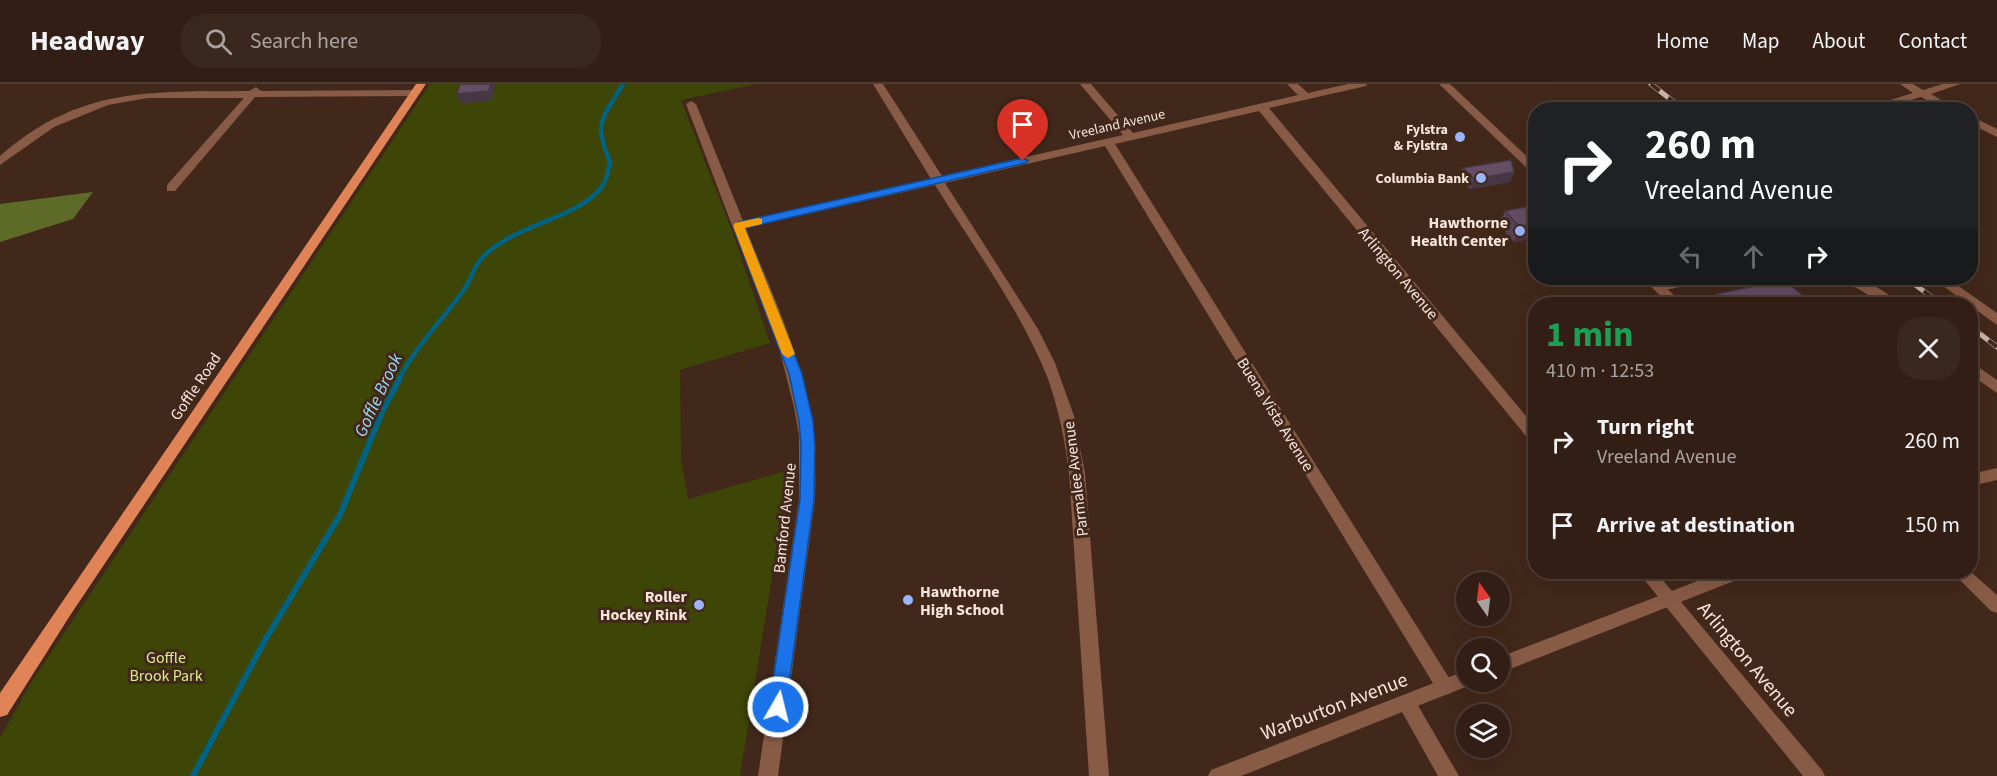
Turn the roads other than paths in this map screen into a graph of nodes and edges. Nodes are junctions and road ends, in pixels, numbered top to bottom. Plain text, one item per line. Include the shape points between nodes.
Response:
1 (261, 84) edge
2 (878, 84) edge
3 (1085, 84) edge
4 (1292, 84) edge
5 (1362, 84) edge
6 (1444, 84) edge
7 (1905, 84) edge
8 (1955, 84) edge
9 (418, 89) edge
10 (1922, 93) junction
11 (252, 94) junction
12 (1306, 97) junction
13 (1891, 102) edge
14 (1938, 102) edge
15 (691, 104) dead end
16 (1262, 107) junction
17 (1978, 123) edge
18 (1997, 134) edge
19 (1131, 136) junction
20 (1108, 142) junction
21 (0, 162) edge
22 (1528, 163) edge
23 (938, 180) junction
24 (171, 188) dead end
25 (739, 226) junction
26 (1670, 285) edge
27 (1858, 285) edge
28 (1949, 285) edge
29 (1659, 287) joint
30 (1670, 297) edge
31 (1882, 297) edge
32 (1965, 297) edge
33 (1978, 306) edge
34 (1997, 320) edge
35 (1978, 373) edge
36 (1997, 388) edge
37 (1528, 428) edge
38 (1997, 474) edge
39 (1978, 478) edge
40 (1652, 579) edge
41 (1720, 579) edge
42 (1968, 579) edge
43 (1669, 599) junction
44 (1997, 606) edge
45 (1510, 661) edge
46 (1456, 682) edge
47 (1444, 687) junction
48 (1406, 703) junction
49 (0, 709) edge
50 (768, 776) edge
51 (1099, 776) edge
52 (1218, 776) edge
53 (1449, 776) edge
54 (1815, 776) edge

1 - 11 street
2 - 23 street, Parmalee Avenue
3 - 19 street
4 - 12 street
5 - 12 street, Vreeland Avenue
6 - 22 street
7 - 10 street
8 - 10 street
9 - 11 street
9 - 49 main road, Goffle Road
10 - 13 street
10 - 14 street
11 - 21 street via 148,95 101,103 46,126
11 - 24 street
12 - 16 street, Vreeland Avenue
15 - 25 street, Bamford Avenue
16 - 19 street, Vreeland Avenue
16 - 37 street, Arlington Avenue
17 - 18 street
19 - 20 street, Vreeland Avenue
20 - 23 street, Vreeland Avenue
20 - 47 street, Buena Vista Avenue
23 - 25 street, Vreeland Avenue
23 - 51 street, Parmalee Avenue via 1044,353 1070,425 1077,472
25 - 50 street, Bamford Avenue via 795,374 808,446 807,499
26 - 29 street
27 - 31 street
28 - 32 street
29 - 30 street
33 - 34 street
35 - 36 street
38 - 39 street
40 - 43 street, Arlington Avenue
41 - 43 street
42 - 44 street
43 - 45 street
43 - 54 street, Arlington Avenue
46 - 47 street, Warburton Avenue
47 - 48 street, Warburton Avenue
48 - 52 street, Warburton Avenue
48 - 53 street

